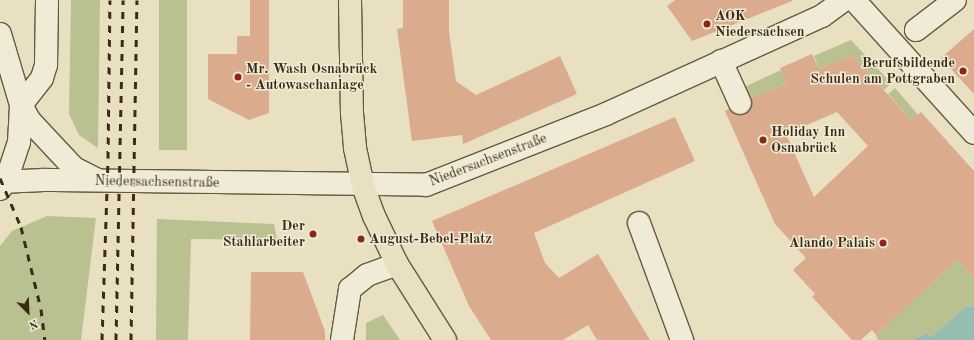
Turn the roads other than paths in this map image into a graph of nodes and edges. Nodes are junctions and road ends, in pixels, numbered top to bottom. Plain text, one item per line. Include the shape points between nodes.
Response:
1 (47, 0) edge
2 (350, 0) edge
3 (844, 0) edge
4 (854, 0) edge
5 (955, 0) edge
6 (916, 30) dead end
7 (0, 34) edge
8 (721, 61) junction
9 (740, 104) dead end
10 (21, 105) junction
11 (974, 133) edge
12 (100, 181) junction
13 (2, 184) edge
14 (363, 186) junction
15 (639, 223) dead end
16 (397, 264) junction
17 (342, 340) edge
18 (445, 340) edge
19 (682, 340) edge

1 - 10 street via 46,65 42,78
2 - 14 main road via 352,113 355,148
3 - 8 street, Niedersachsenstraße via 822,16
4 - 11 street
5 - 6 street
7 - 10 street
8 - 9 street
8 - 14 street, Niedersachsenstraße via 606,114 426,185
10 - 12 street via 30,121 74,168
10 - 13 street via 19,142
12 - 13 street, Niedersachsenstraße
12 - 14 street, Niedersachsenstraße
14 - 16 main road
15 - 19 street
16 - 17 street via 367,275 350,289
16 - 18 main road

